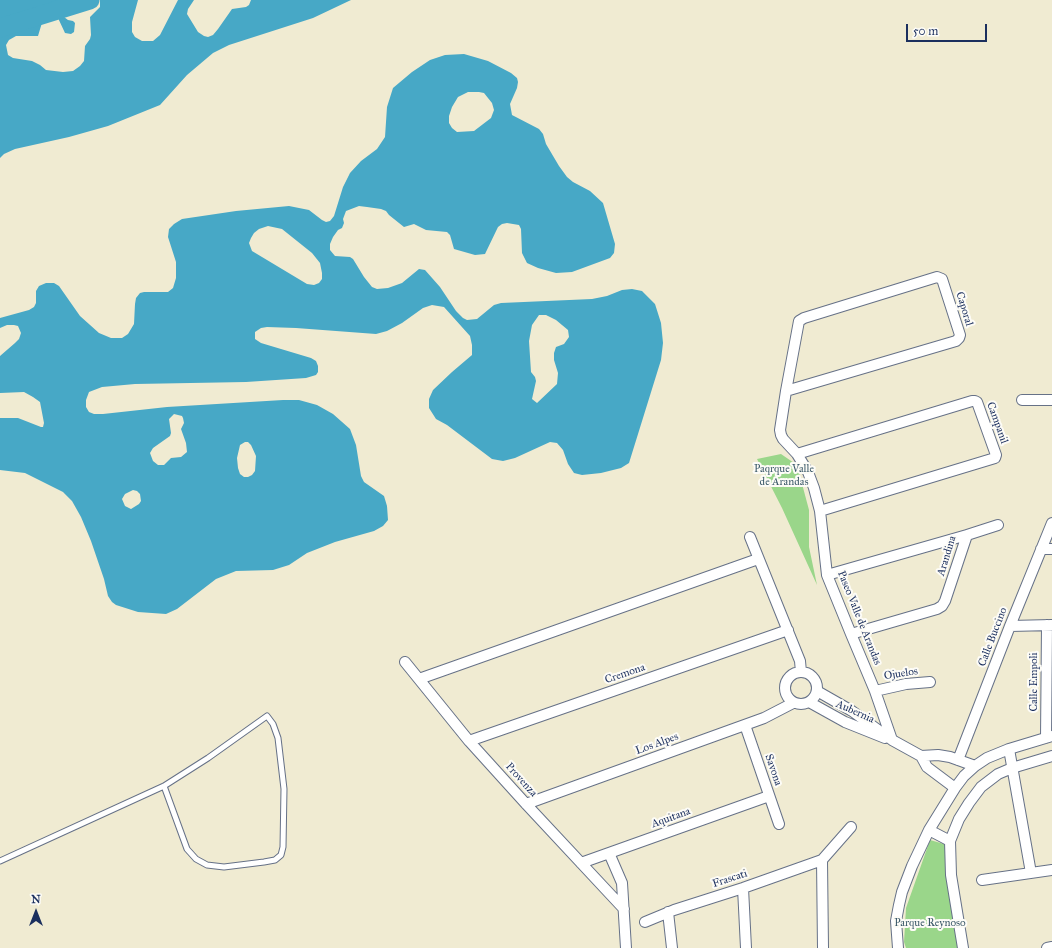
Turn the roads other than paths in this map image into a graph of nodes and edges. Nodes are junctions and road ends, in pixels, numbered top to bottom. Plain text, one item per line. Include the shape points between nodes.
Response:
1 (800, 321) joint
2 (786, 391) junction
3 (1022, 400) dead end
4 (1052, 400) edge
5 (797, 454) junction
6 (820, 511) junction
7 (1052, 524) edge
8 (998, 525) dead end
9 (966, 535) junction
10 (750, 537) dead end
11 (1041, 549) junction
12 (1052, 549) edge
13 (758, 559) junction
14 (827, 575) junction
15 (1049, 625) edge
16 (1010, 626) junction
17 (788, 630) junction
18 (851, 634) junction
19 (405, 662) dead end
20 (801, 672) junction
21 (419, 680) junction
22 (930, 682) dead end
23 (817, 691) junction
24 (875, 691) junction
25 (793, 702) junction
26 (809, 702) junction
27 (745, 725) junction
28 (1049, 737) edge
29 (892, 740) junction
30 (469, 741) junction
31 (1009, 749) junction
32 (921, 756) junction
33 (1052, 756) edge
34 (958, 760) junction
35 (975, 766) junction
36 (1012, 768) junction
37 (164, 786) junction
38 (955, 788) junction
39 (769, 796) junction
40 (526, 804) junction
41 (779, 824) dead end
42 (850, 827) dead end
43 (929, 830) junction
44 (950, 841) junction
45 (609, 853) junction
46 (822, 860) junction
47 (0, 861) edge
48 (581, 863) junction
49 (1052, 870) edge
50 (1031, 873) junction
51 (982, 880) dead end
52 (743, 888) junction
53 (624, 910) junction
54 (668, 912) junction
55 (645, 922) dead end
56 (1052, 947) edge
57 (626, 948) edge
58 (672, 948) edge
59 (746, 948) edge
60 (823, 948) edge
61 (898, 948) edge
62 (963, 948) edge
63 (1047, 948) edge

1 - 2 street, Paseo Valle de Arandas
1 - 2 street, Caporal via 940,277 960,335 956,341
2 - 5 street, Paseo Valle de Arandas via 781,435
3 - 4 street
5 - 6 street, Paseo Valle de Arandas via 808,472
5 - 6 street, Campanil via 972,401 977,402 995,458
6 - 14 street, Paseo Valle de Arandas
7 - 11 street, Calle Buccino
8 - 9 street
9 - 14 street, Arandina
9 - 18 street, Arandina via 942,606
10 - 13 street
11 - 12 street
11 - 16 street, Calle Buccino
13 - 17 street
13 - 21 street
14 - 18 street, Paseo Valle de Arandas
15 - 16 street
15 - 28 street, Calle Empoli
16 - 34 street, Calle Buccino
17 - 20 street via 800,661
17 - 30 street, Cremona
18 - 24 street, Paseo Valle de Arandas
19 - 21 street, Provenza
20 - 23 street via 813,678
20 - 25 street via 786,682 786,694
21 - 30 street, Provenza
22 - 24 street, Ojuelos
23 - 26 street
23 - 29 street, Aubernia via 852,711
24 - 29 street, Paseo Valle de Arandas
25 - 26 street
25 - 27 street, Los Alpes
26 - 29 street, Aubernia via 845,722
27 - 39 street, Savona
27 - 40 street, Los Alpes
28 - 31 street
29 - 32 street, Aubernia
30 - 40 street, Provenza
31 - 35 street
31 - 36 street
32 - 34 street, Aubernia via 938,755
32 - 38 street, Aubernia via 927,767
33 - 36 street
34 - 35 street, Aubernia
35 - 38 street
36 - 44 street via 998,774 982,786 959,819
36 - 50 street
37 - 37 lane via 267,716 278,738 284,789 281,855 275,860 224,868 207,865 196,859 187,849
37 - 47 lane
38 - 43 street
39 - 41 street, Savona
39 - 45 street, Aquitana
40 - 48 street, Provenza
42 - 46 street
43 - 44 street
43 - 61 street via 912,866 899,905 896,921
44 - 62 street via 951,875
45 - 48 street, Aquitana
45 - 53 street via 622,883
46 - 52 street, Frascati
46 - 60 street
48 - 53 street, Provenza
49 - 50 street
50 - 51 street
52 - 54 street, Frascati
52 - 59 street
53 - 57 street
54 - 55 street, Frascati
54 - 58 street
56 - 63 street

